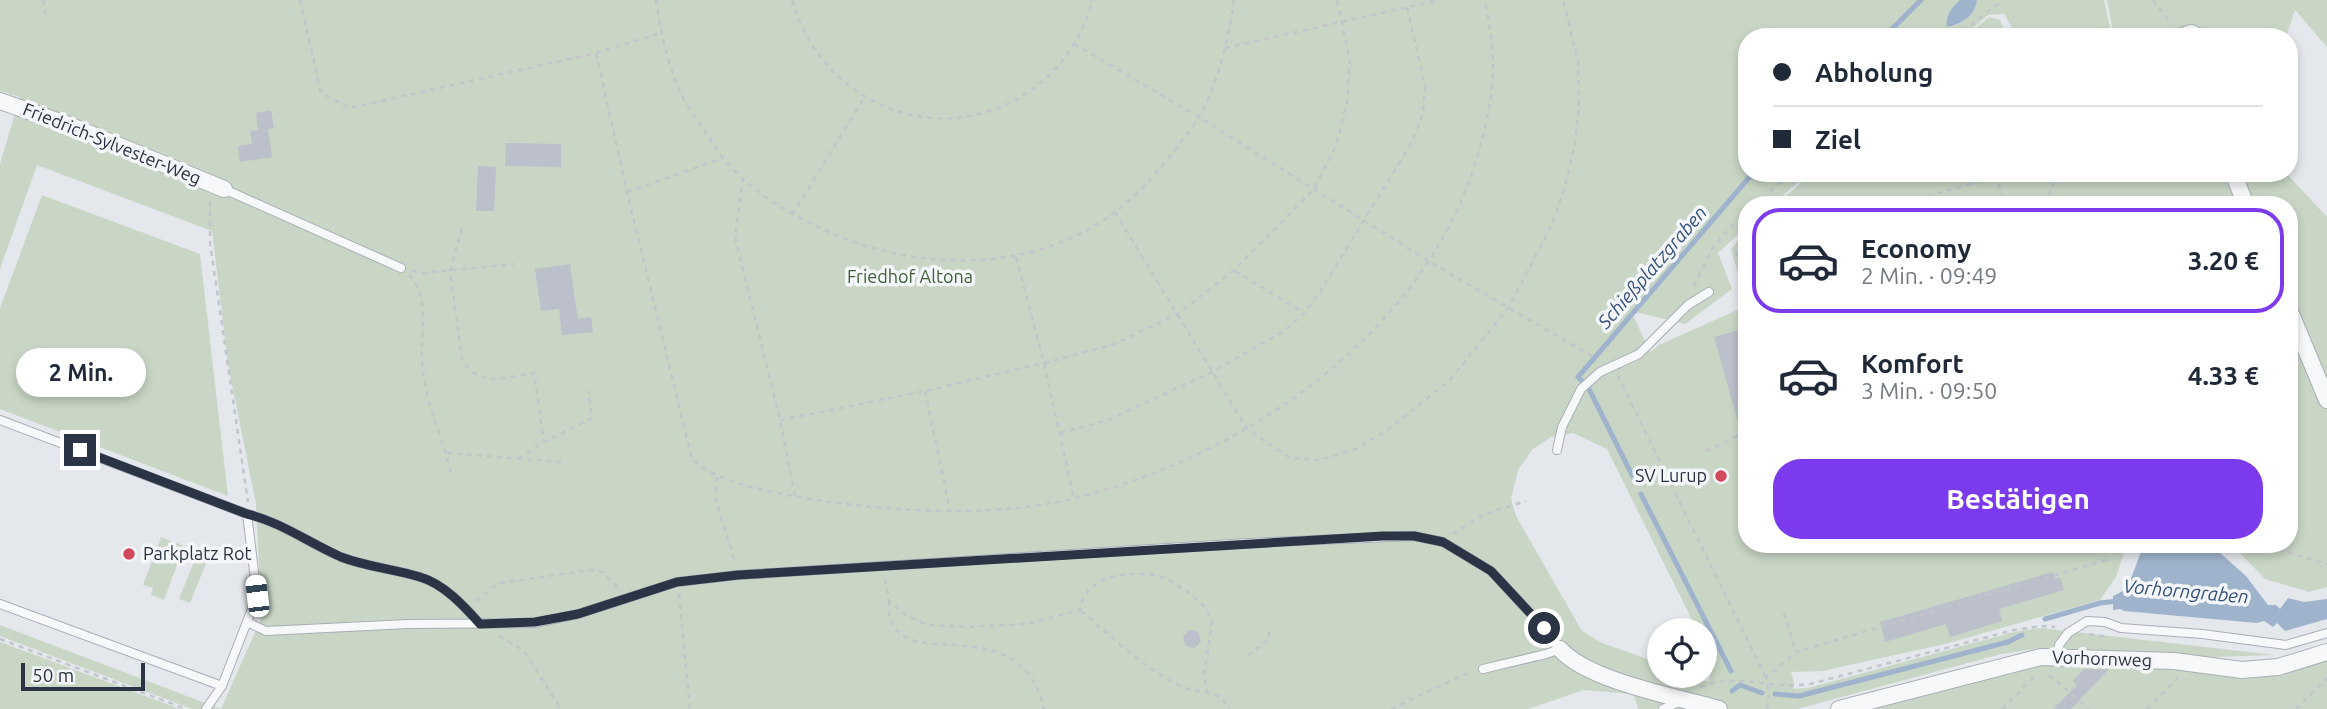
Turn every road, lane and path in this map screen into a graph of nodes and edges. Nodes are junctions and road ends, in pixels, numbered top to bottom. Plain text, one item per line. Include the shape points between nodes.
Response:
1 (43, 0) edge
2 (300, 0) edge
3 (656, 0) edge
4 (792, 0) edge
5 (1092, 0) edge
6 (1234, 0) edge
7 (1336, 0) edge
8 (1439, 0) edge
9 (1485, 0) edge
10 (1563, 0) edge
11 (2153, 0) edge
12 (1999, 3) dead end
13 (1407, 7) junction
14 (47, 16) dead end
15 (1342, 23) junction
16 (1967, 28) edge
17 (2173, 28) edge
18 (661, 33) junction
19 (1074, 44) junction
20 (1224, 48) junction
21 (596, 53) junction
22 (864, 97) junction
23 (0, 101) edge
24 (1199, 117) junction
25 (723, 158) junction
26 (743, 178) junction
27 (1780, 182) edge
28 (1976, 182) edge
29 (217, 186) junction
30 (1314, 189) junction
31 (627, 192) junction
32 (1765, 196) edge
33 (1929, 196) edge
34 (1115, 212) junction
35 (792, 215) junction
36 (1738, 220) edge
37 (1364, 221) junction
38 (462, 228) dead end
39 (1016, 257) junction
40 (1430, 262) junction
41 (514, 264) dead end
42 (401, 268) junction
43 (450, 271) junction
44 (1234, 271) junction
45 (1709, 292) dead end
46 (1688, 305) junction
47 (1508, 307) junction
48 (1304, 313) junction
49 (1178, 314) junction
50 (2298, 331) edge
51 (1044, 363) junction
52 (1614, 368) junction
53 (1212, 372) junction
54 (588, 391) dead end
55 (925, 391) junction
56 (2327, 400) edge
57 (0, 420) edge
58 (779, 420) junction
59 (1247, 429) junction
60 (1060, 433) junction
61 (1738, 436) edge
62 (544, 442) junction
63 (1556, 450) dead end
64 (1706, 451) dead end
65 (447, 453) junction
66 (518, 459) junction
67 (561, 462) dead end
68 (718, 475) junction
69 (452, 477) dead end
70 (796, 497) junction
71 (1074, 499) junction
72 (1526, 501) dead end
73 (950, 510) junction
74 (247, 514) junction
75 (1443, 542) junction
76 (2290, 553) edge
77 (2109, 559) dead end
78 (2327, 564) edge
79 (885, 565) junction
80 (1142, 565) dead end
81 (1142, 574) junction
82 (738, 575) junction
83 (677, 582) junction
84 (624, 598) junction
85 (888, 601) junction
86 (0, 604) edge
87 (467, 610) junction
88 (1080, 610) junction
89 (1784, 613) dead end
90 (247, 622) junction
91 (480, 624) junction
92 (1268, 632) dead end
93 (2327, 633) edge
94 (0, 639) edge
95 (1560, 649) junction
96 (1796, 652) junction
97 (2327, 652) edge
98 (1248, 656) dead end
99 (2047, 661) junction
100 (2193, 663) junction
101 (1483, 669) joint
102 (1766, 678) junction
103 (2327, 678) edge
104 (222, 686) junction
105 (1208, 691) junction
106 (1685, 699) junction
107 (186, 709) edge
108 (206, 709) edge
109 (561, 709) edge
110 (690, 709) edge
111 (1044, 709) edge
112 (1230, 709) edge
113 (1391, 709) edge
114 (1663, 709) edge
115 (1719, 709) edge
116 (1767, 709) edge
117 (1839, 709) edge
118 (2002, 709) edge
119 (2089, 709) edge
120 (2147, 709) edge
121 (2296, 709) edge

1 - 14 path
2 - 21 path via 321,93 350,108
3 - 18 path
4 - 22 path via 818,55
5 - 19 path
6 - 20 path
7 - 15 path
8 - 13 path
9 - 40 path via 1493,65 1482,143 1465,196
10 - 47 path via 1578,61 1580,106 1574,149 1551,227
11 - 17 path
12 - 16 path
13 - 15 path
13 - 37 path via 1425,86 1423,114 1412,142
15 - 20 path
15 - 30 path via 1350,61 1348,102 1336,146
18 - 21 path
18 - 25 path via 684,100
19 - 22 path via 1034,88 982,113 919,117
19 - 24 path
20 - 24 path
21 - 31 path
22 - 35 path
23 - 29 street, Friedrich-Sylvester-Weg
24 - 30 path
24 - 34 path via 1161,168
25 - 26 path
25 - 31 path
26 - 35 path
26 - 58 path via 735,237
27 - 32 path
28 - 33 path
29 - 42 lane
29 - 74 path via 210,243 249,497
30 - 37 path
30 - 44 path
31 - 68 path via 692,459 701,469
34 - 39 path via 1067,240
34 - 49 path
35 - 39 path via 846,241 906,257 962,261
36 - 46 path via 1714,245
37 - 40 path
37 - 48 path
38 - 43 path
39 - 51 path
40 - 47 path
40 - 59 path via 1342,360
41 - 43 path
42 - 43 path via 422,273
42 - 65 path via 417,283 422,301 425,387
43 - 62 path via 462,359 468,371 492,379 534,373
44 - 48 path
44 - 49 path
45 - 46 lane
46 - 52 lane via 1639,354
47 - 52 path
47 - 59 path via 1450,380 1387,431 1356,449 1320,460 1290,458
48 - 53 path via 1284,331
49 - 51 path via 1112,345
49 - 53 path
50 - 56 street
51 - 55 path
51 - 60 path
52 - 63 lane via 1600,372 1581,388
52 - 102 path
53 - 59 path
53 - 60 path via 1108,420
54 - 62 path via 592,418
55 - 58 path
55 - 73 path
57 - 74 lane
58 - 70 path
59 - 71 path via 1137,481
60 - 71 path
61 - 64 path
62 - 66 path
65 - 66 path
65 - 69 path
66 - 67 path
68 - 70 path
68 - 82 path via 716,501
70 - 73 path via 869,507
71 - 73 path via 1012,509
72 - 75 path via 1483,514
74 - 87 lane via 267,519 341,557 423,577
74 - 90 lane via 257,596
75 - 79 lane via 1383,536
75 - 95 lane via 1491,571
76 - 78 path
77 - 96 path
79 - 82 lane
79 - 85 path
80 - 81 path
81 - 88 path via 1106,578 1089,589
81 - 105 path via 1171,581 1204,606 1212,622 1204,676
82 - 83 lane
83 - 84 lane
83 - 110 path
84 - 87 path via 603,572 592,570 499,583
84 - 91 lane via 535,622
85 - 88 path via 928,625 967,627 1026,624
85 - 111 path via 890,619 899,632 917,641 986,648 1021,665 1033,678
86 - 104 lane
87 - 91 lane
88 - 105 path via 1179,686
89 - 96 path
90 - 91 lane via 266,631
90 - 104 lane
91 - 109 path via 524,651
92 - 98 path via 1270,638
93 - 99 lane via 2286,645 2087,621 2068,633
94 - 107 path
95 - 101 lane
95 - 106 street via 1594,672
96 - 102 path
97 - 100 street, Vorhornweg via 2260,670
99 - 100 street, Vorhornweg
99 - 117 street, Vorhornweg
99 - 118 path
99 - 119 path
100 - 120 path
101 - 113 path
102 - 116 path
103 - 121 path
104 - 108 lane
105 - 112 path
106 - 114 lane
106 - 115 street

